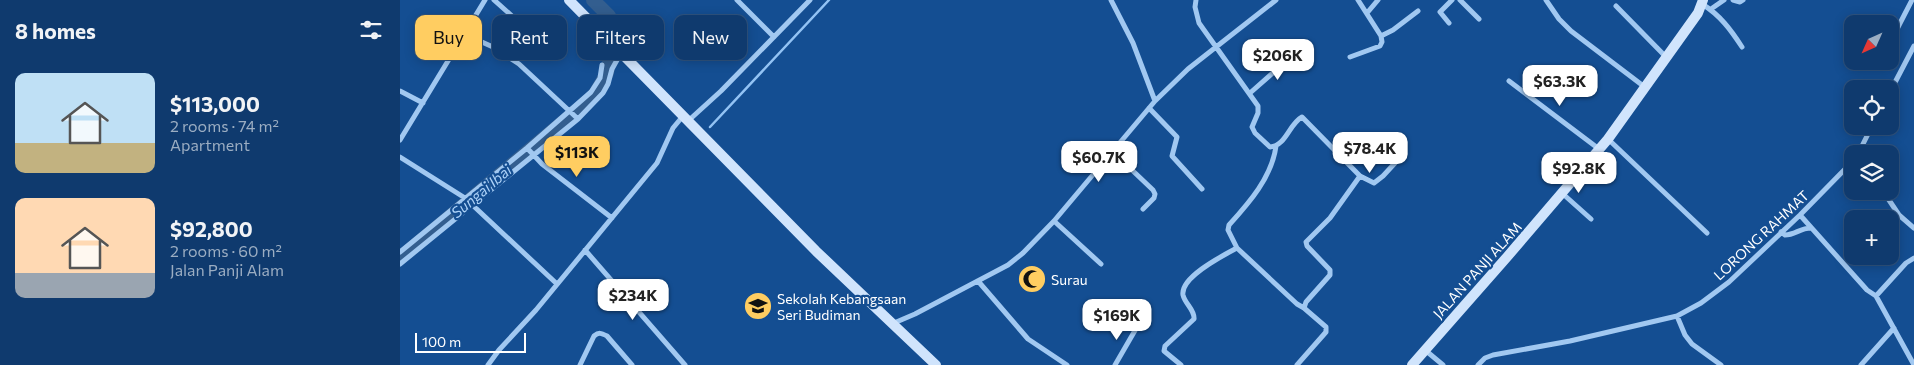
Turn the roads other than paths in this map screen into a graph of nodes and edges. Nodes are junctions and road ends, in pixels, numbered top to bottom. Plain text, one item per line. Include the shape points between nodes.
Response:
1 (485, 0) edge
2 (494, 0) edge
3 (569, 0) edge
4 (737, 0) edge
5 (1111, 0) edge
6 (1196, 0) edge
7 (1276, 0) edge
8 (1358, 0) edge
9 (1378, 0) edge
10 (1452, 0) edge
11 (1460, 0) edge
12 (1546, 0) edge
13 (1724, 0) edge
14 (1733, 0) edge
15 (1743, 0) edge
16 (1912, 0) edge
17 (807, 1) edge
18 (1706, 5) edge
19 (1616, 6) dead end
20 (1418, 11) dead end
21 (1367, 13) junction
22 (476, 15) edge
23 (511, 15) edge
24 (584, 15) edge
25 (1479, 19) dead end
26 (1449, 23) dead end
27 (1899, 25) edge
28 (1381, 36) junction
29 (774, 37) junction
30 (482, 42) edge
31 (1914, 46) edge
32 (1216, 47) junction
33 (1742, 47) dead end
34 (1293, 55) dead end
35 (1350, 57) dead end
36 (1667, 58) junction
37 (449, 60) edge
38 (616, 60) edge
39 (628, 60) edge
40 (602, 65) dead end
41 (1896, 80) edge
42 (1509, 81) dead end
43 (1646, 88) junction
44 (400, 91) edge
45 (1250, 93) junction
46 (1155, 101) junction
47 (423, 103) junction
48 (1149, 108) junction
49 (574, 115) junction
50 (688, 121) junction
51 (1608, 139) junction
52 (400, 140) edge
53 (1276, 146) junction
54 (1600, 150) junction
55 (530, 151) junction
56 (1113, 152) junction
57 (400, 157) edge
58 (1396, 163) dead end
59 (1844, 170) edge
60 (1360, 176) junction
61 (1202, 189) dead end
62 (1563, 194) junction
63 (1888, 200) edge
64 (468, 202) junction
65 (1143, 209) dead end
66 (1800, 215) junction
67 (612, 218) junction
68 (1591, 220) dead end
69 (1054, 221) junction
70 (1811, 228) junction
71 (1914, 228) edge
72 (1781, 232) junction
73 (1707, 233) dead end
74 (1237, 248) junction
75 (585, 250) junction
76 (400, 252) edge
77 (1914, 258) edge
78 (401, 262) edge
79 (1102, 264) dead end
80 (978, 281) junction
81 (557, 284) junction
82 (1876, 296) junction
83 (1304, 308) junction
84 (1678, 316) junction
85 (894, 323) junction
86 (1137, 327) dead end
87 (1894, 328) junction
88 (1425, 350) junction
89 (488, 365) edge
90 (580, 365) edge
91 (632, 365) edge
92 (685, 365) edge
93 (936, 365) edge
94 (1066, 365) edge
95 (1115, 365) edge
96 (1180, 365) edge
97 (1297, 365) edge
98 (1412, 365) edge
99 (1442, 365) edge
100 (1478, 365) edge
101 (1721, 365) edge
102 (1861, 365) edge
103 (1914, 365) edge

1 - 22 street
2 - 23 street
3 - 24 main road
4 - 29 street
5 - 46 street via 1133,43
6 - 32 street via 1194,7 1199,23
7 - 32 street
8 - 21 street
9 - 21 street
10 - 26 street via 1440,12
11 - 25 street
12 - 43 street via 1571,32
13 - 18 street
14 - 15 street
16 - 27 street
17 - 29 street
18 - 33 street via 1732,31
18 - 36 main road, JALAN PANJI ALAM
19 - 36 street
20 - 28 street
21 - 28 street
28 - 35 street via 1380,46
29 - 50 street
30 - 49 street via 518,64
31 - 41 street
32 - 45 street
32 - 46 street
34 - 45 street
36 - 43 main road, JALAN PANJI ALAM
37 - 47 street
38 - 49 street via 603,93
39 - 50 main road
40 - 49 street via 595,88
42 - 54 street
43 - 51 main road, JALAN PANJI ALAM
44 - 47 street
45 - 53 street via 1258,106 1252,127 1270,146
46 - 48 street
47 - 52 street
48 - 56 street
48 - 61 street via 1177,138 1172,156
49 - 55 street
49 - 55 street
50 - 67 street via 672,128 658,163
50 - 85 main road via 823,258
51 - 54 main road, JALAN PANJI ALAM
51 - 73 street
53 - 60 street via 1302,117
53 - 74 street via 1273,162 1253,197 1229,225 1229,236
54 - 62 main road, JALAN PANJI ALAM
55 - 64 street
55 - 64 street
55 - 67 street
56 - 65 street via 1153,190 1154,198
56 - 69 street
57 - 64 street
58 - 60 street via 1374,183
59 - 66 street, LORONG RAHMAT
60 - 83 street via 1330,218 1306,242 1330,270 1330,275
62 - 68 street
62 - 88 main road, JALAN PANJI ALAM
63 - 71 street
64 - 76 street
64 - 78 street
64 - 81 street
66 - 70 street
66 - 72 street, LORONG RAHMAT
67 - 75 street
69 - 79 street
69 - 80 street via 1008,265
70 - 72 street via 1802,228 1788,236
70 - 82 street via 1866,290
72 - 84 street, LORONG RAHMAT via 1729,282
74 - 83 street
74 - 96 street via 1215,259 1185,287 1184,297 1194,319 1165,346 1164,351
75 - 81 street
75 - 92 street
77 - 82 street
80 - 85 street
80 - 94 street via 1028,339
81 - 89 street
82 - 87 street
83 - 97 street via 1326,327 1326,332
84 - 100 street, LORONG RAHMAT via 1493,355
84 - 101 street via 1692,344
85 - 93 main road
86 - 95 street
87 - 102 street
87 - 103 street
88 - 98 main road, JALAN PANJI ALAM
88 - 99 street
90 - 91 street via 598,333 607,336

